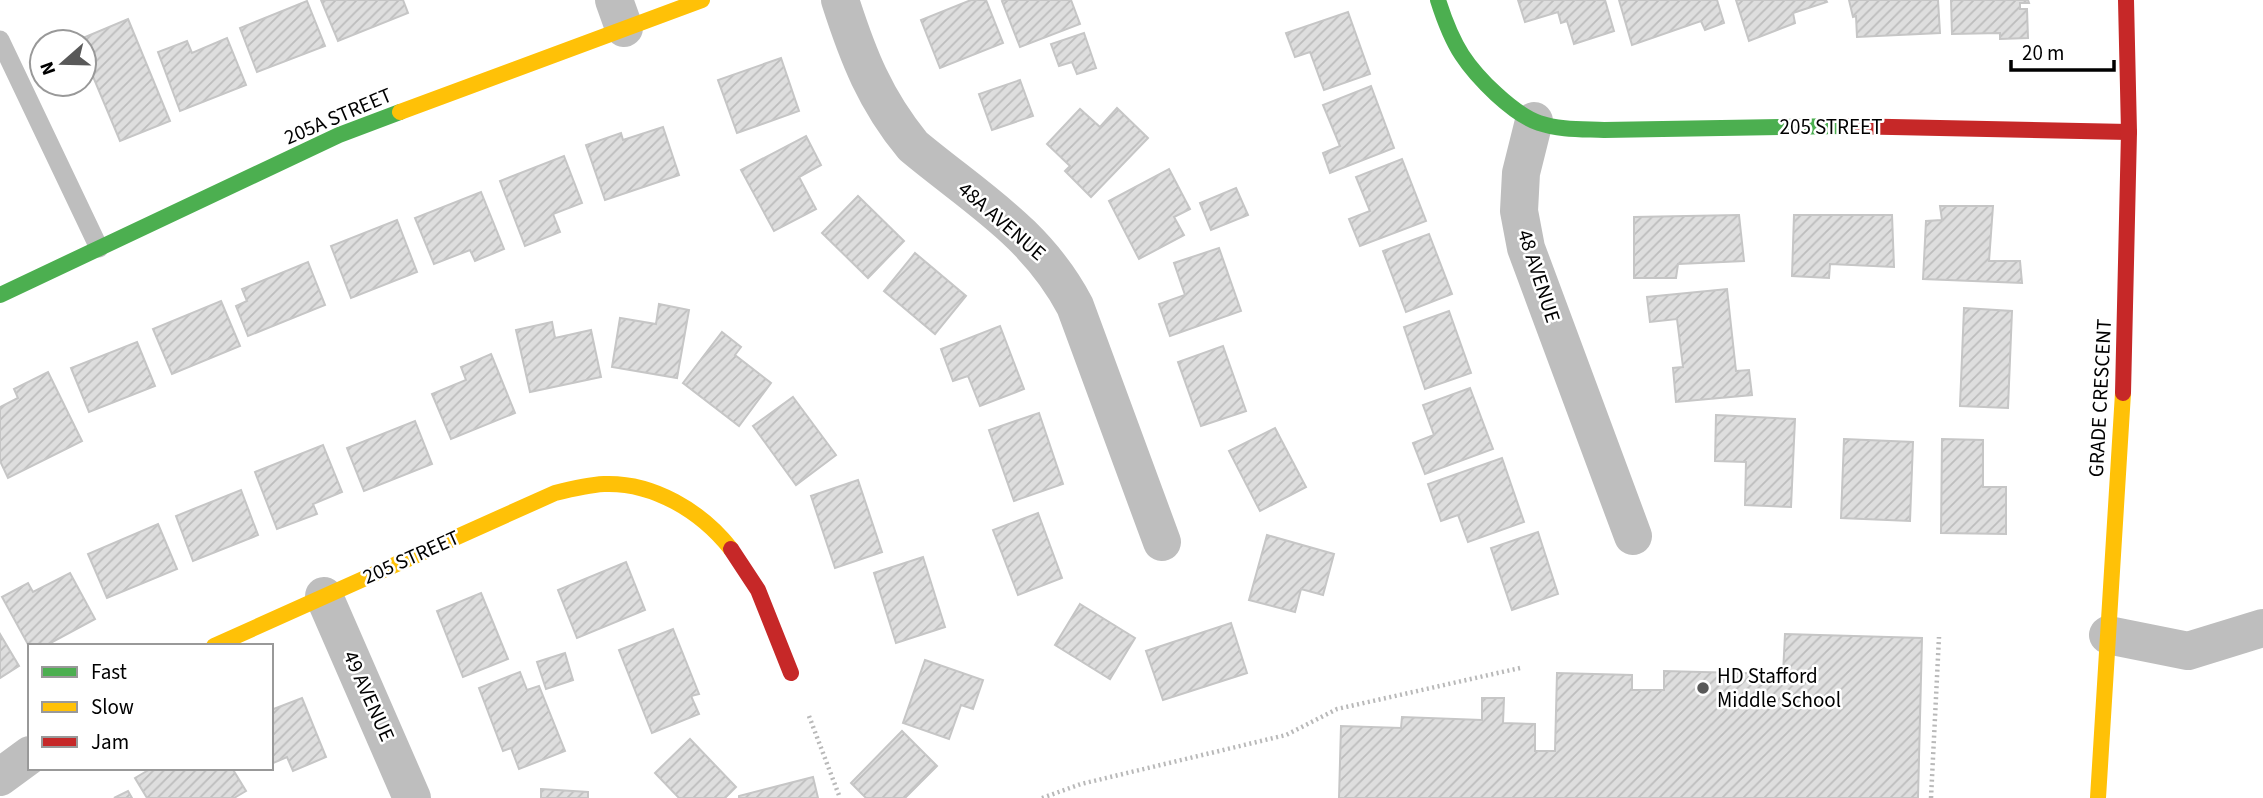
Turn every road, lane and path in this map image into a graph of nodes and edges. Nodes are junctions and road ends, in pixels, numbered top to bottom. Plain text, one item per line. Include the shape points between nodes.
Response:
1 (702, 0) edge
2 (841, 0) edge
3 (1438, 0) edge
4 (2126, 0) edge
5 (619, 14) edge
6 (0, 40) edge
7 (1534, 121) junction
8 (2129, 132) junction
9 (99, 248) junction
10 (0, 295) edge
11 (1633, 536) dead end
12 (1162, 542) dead end
13 (324, 596) junction
14 (2263, 628) edge
15 (2108, 635) junction
16 (1939, 636) dead end
17 (218, 644) edge
18 (1520, 667) dead end
19 (791, 673) dead end
20 (809, 716) dead end
21 (28, 756) edge
22 (0, 777) edge
23 (412, 798) edge
24 (840, 798) edge
25 (1042, 798) edge
26 (1931, 798) edge
27 (2098, 798) edge

1 - 5 street, 205A STREET
2 - 12 street, 48A AVENUE via 872,87 898,129 1027,238 1061,278
3 - 7 street via 1462,55 1484,81
4 - 8 street, GRADE CRESCENT
5 - 9 street, 205A STREET via 339,135
6 - 9 lane
7 - 8 street, 205 STREET via 1604,130 1854,126
7 - 11 street, 48 AVENUE via 1521,173 1519,211 1526,248
8 - 15 street, GRADE CRESCENT via 2125,362
9 - 10 street, 205A STREET
13 - 17 street, 205 STREET
13 - 19 street, 205 STREET via 555,493 614,484 685,506 733,549 753,581
13 - 23 street, 49 AVENUE
14 - 15 street via 2188,652
15 - 27 street, GRADE CRESCENT
16 - 26 path
18 - 25 path via 1337,709 1286,735 1081,784
20 - 24 path
21 - 22 street

